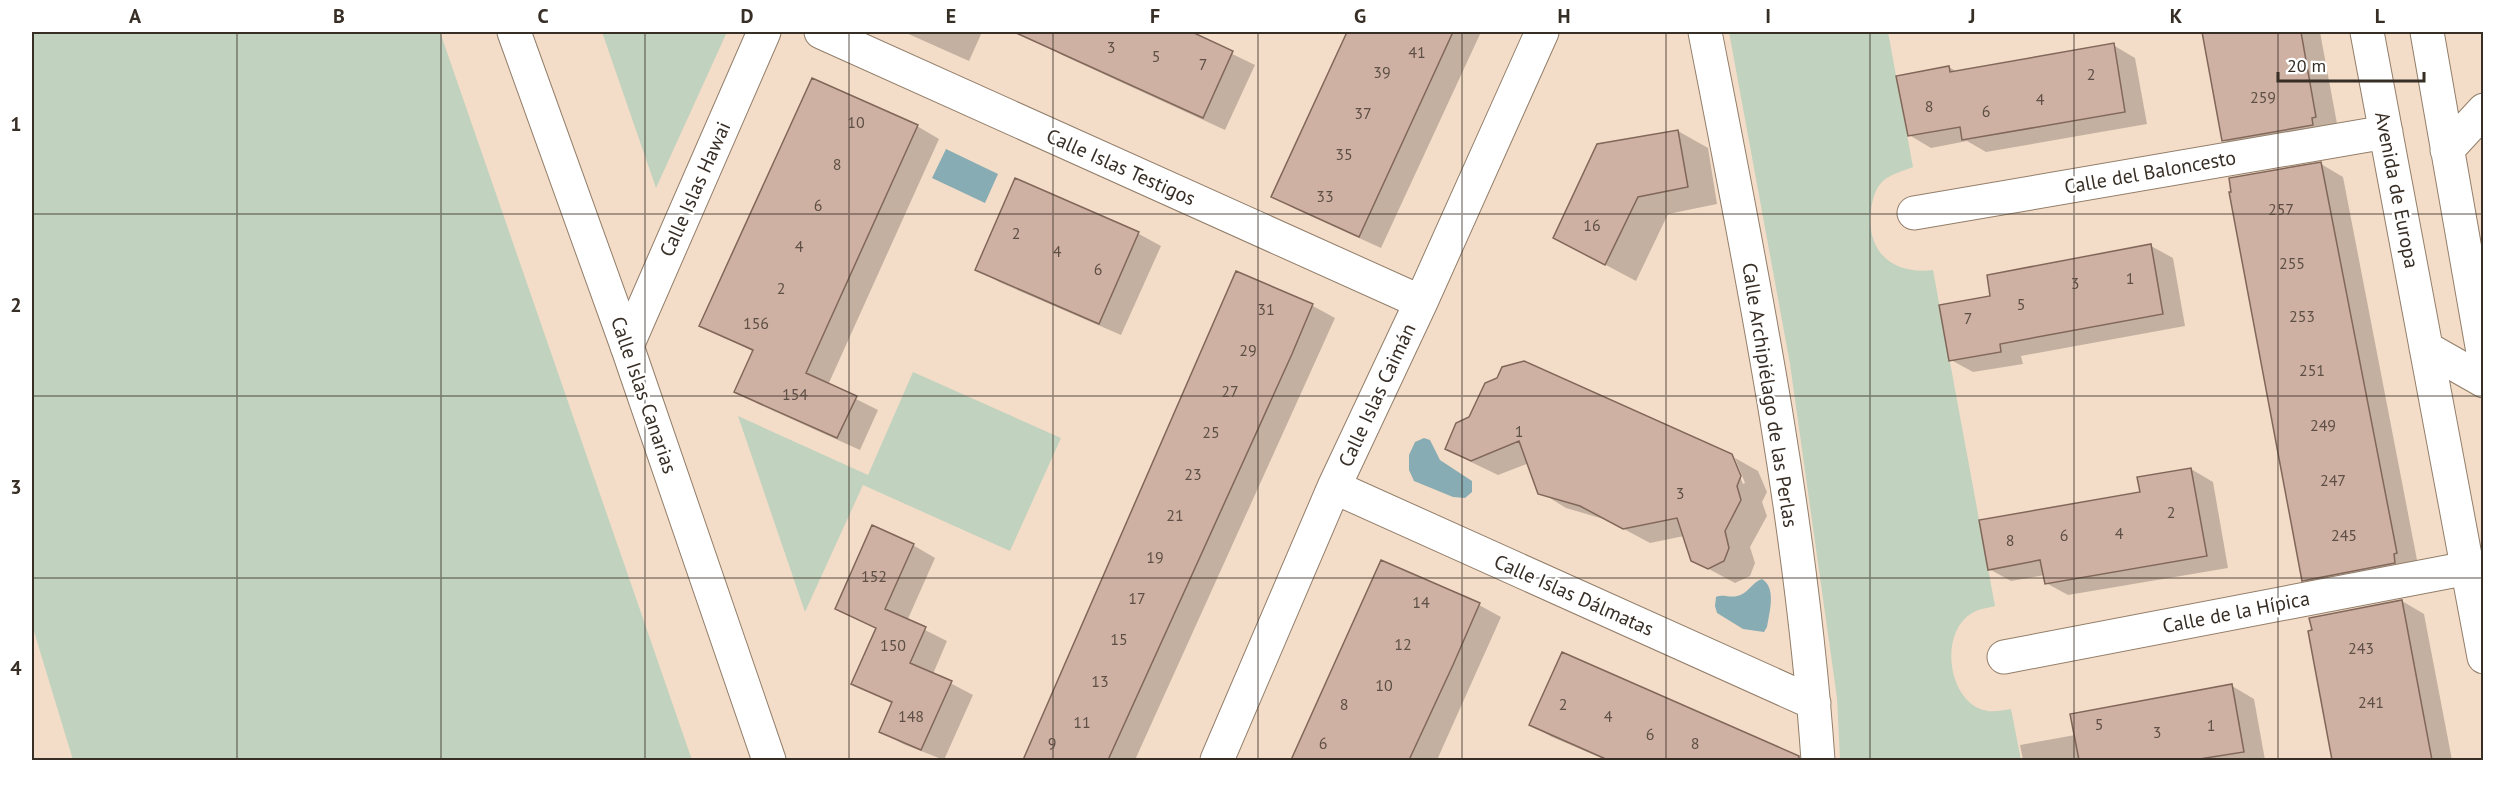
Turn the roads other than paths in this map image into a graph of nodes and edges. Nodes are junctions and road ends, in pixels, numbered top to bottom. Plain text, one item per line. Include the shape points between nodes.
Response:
1 (514, 32) edge
2 (764, 32) edge
3 (821, 32) edge
4 (1542, 32) edge
5 (1705, 32) edge
6 (2367, 32) edge
7 (2427, 32) edge
8 (2484, 110) edge
9 (2386, 132) junction
10 (2447, 150) junction
11 (1914, 213) dead end
12 (1421, 302) junction
13 (627, 346) junction
14 (2426, 348) junction
15 (2484, 358) edge
16 (2484, 381) edge
17 (1334, 487) junction
18 (2468, 568) junction
19 (2004, 657) dead end
20 (2484, 657) edge
21 (1814, 703) junction
22 (769, 760) edge
23 (1217, 760) edge
24 (1818, 760) edge

1 - 13 street, Calle Islas Canarias
2 - 13 street, Calle Islas Hawai
3 - 12 street, Calle Islas Testigos
4 - 12 street, Calle Islas Caimán
5 - 21 street, Calle Archipiélago de las Perlas via 1754,286 1787,492
6 - 9 street, Avenida de Europa
7 - 10 street
8 - 10 street
9 - 11 street, Calle del Baloncesto
9 - 14 street, Avenida de Europa
10 - 15 street
12 - 17 street, Calle Islas Caimán
13 - 22 street, Calle Islas Canarias
14 - 16 street
14 - 18 street, Avenida de Europa
17 - 21 street, Calle Islas Dálmatas
17 - 23 street, Calle Islas Caimán
18 - 19 street, Calle de la Hípica
18 - 20 street, Avenida de Europa
21 - 24 street, Calle Archipiélago de las Perlas

